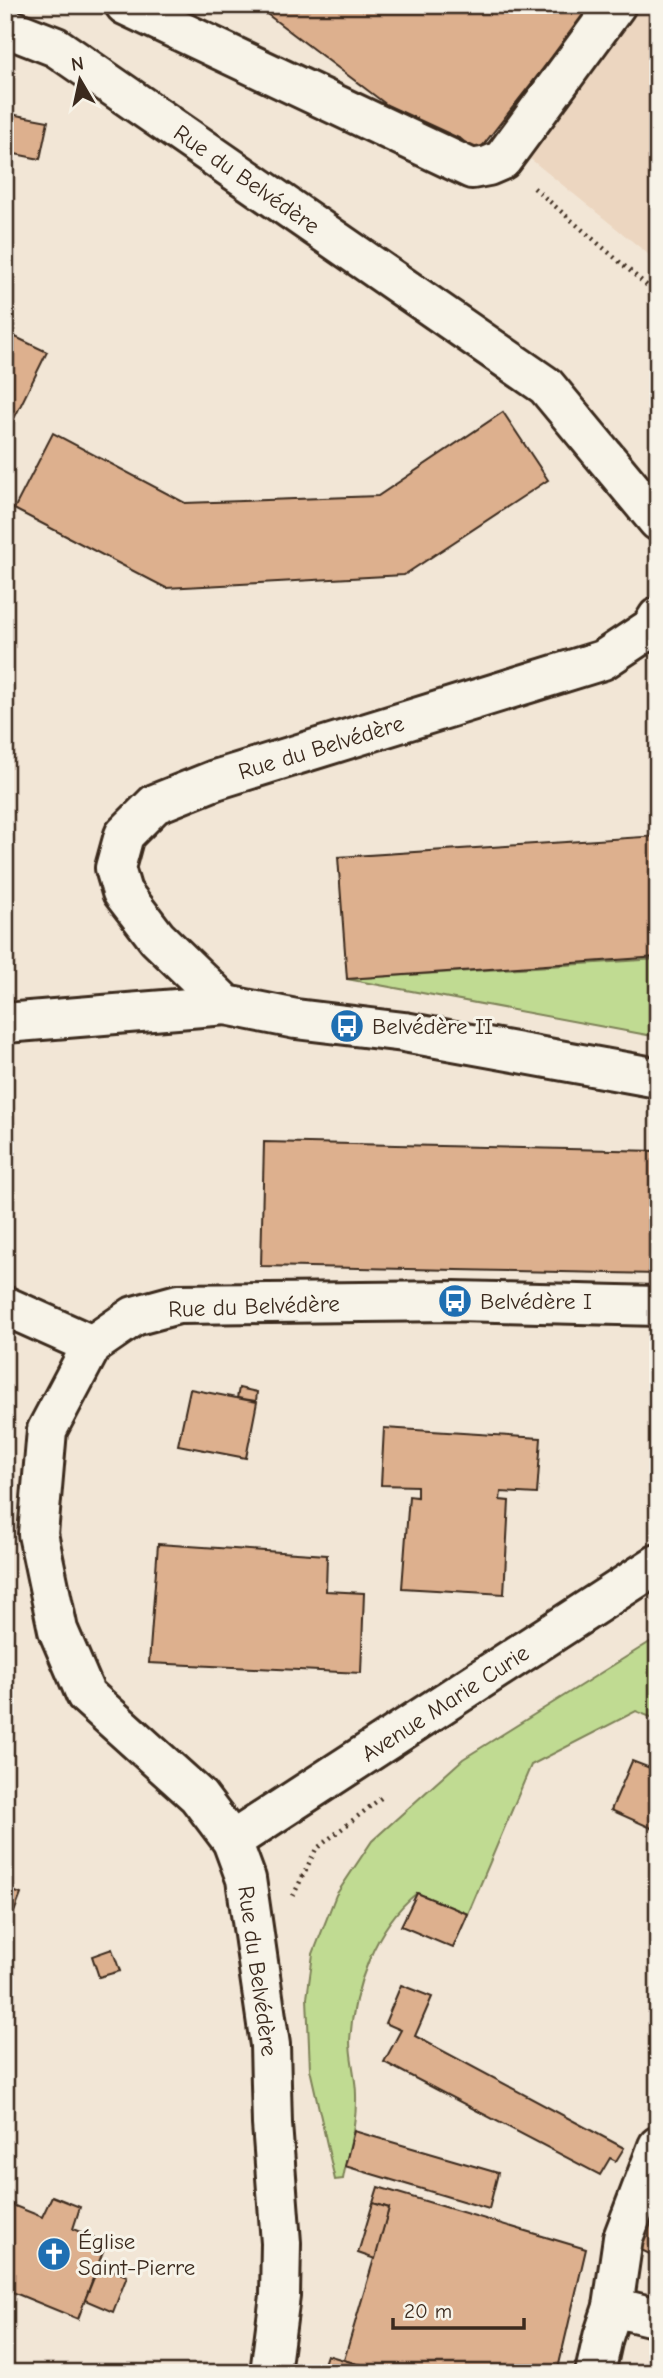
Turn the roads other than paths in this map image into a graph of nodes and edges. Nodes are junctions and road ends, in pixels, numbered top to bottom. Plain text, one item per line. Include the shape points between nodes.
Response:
1 (125, 5) edge
2 (616, 5) edge
3 (5, 27) edge
4 (658, 521) edge
5 (658, 617) edge
6 (226, 1004) junction
7 (5, 1023) edge
8 (658, 1078) edge
9 (5, 1306) edge
10 (658, 1306) edge
11 (92, 1345) junction
12 (658, 1564) edge
13 (232, 1841) junction
14 (658, 2146) edge
15 (613, 2307) junction
16 (658, 2318) edge
17 (270, 2373) edge
18 (595, 2373) edge

1 - 2 street via 472,169 502,160
3 - 4 street, Rue du Belvédère via 56,47 546,386
5 - 6 street, Rue du Belvédère via 651,628 603,660 215,780 155,804 124,835 115,868 122,892 157,938
6 - 7 street
6 - 8 street
9 - 11 street
10 - 11 street, Rue du Belvédère via 455,1301 178,1304 134,1316
11 - 13 street, Rue du Belvédère via 47,1430 38,1534 58,1630 86,1695 198,1796
12 - 13 street, Avenue Marie Curie
13 - 17 street, Rue du Belvédère via 247,1879 270,2045 281,2243
14 - 15 street via 623,2238
15 - 16 street
15 - 18 street

